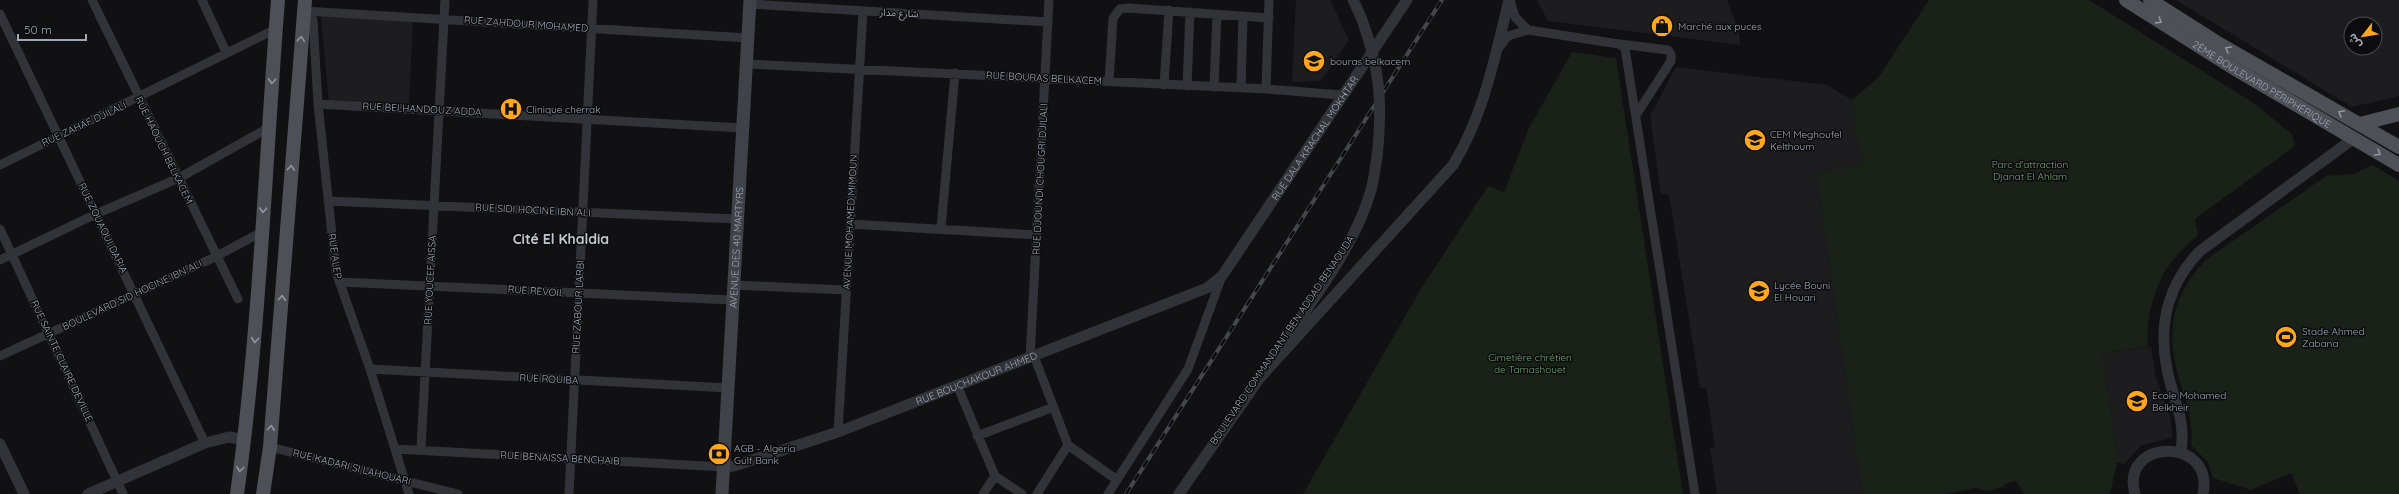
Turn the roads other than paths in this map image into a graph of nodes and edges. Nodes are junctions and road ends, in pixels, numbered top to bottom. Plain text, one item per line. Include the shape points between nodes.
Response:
1 (92, 0) edge
2 (202, 0) edge
3 (278, 0) edge
4 (445, 0) edge
5 (594, 0) edge
6 (1049, 0) edge
7 (1269, 0) edge
8 (1353, 0) edge
9 (1406, 0) edge
10 (1510, 0) edge
11 (2126, 0) edge
12 (2150, 0) edge
13 (750, 2) edge
14 (304, 5) edge
15 (1169, 10) junction
16 (863, 11) junction
17 (1190, 12) junction
18 (0, 14) edge
19 (1217, 14) junction
20 (1243, 16) junction
21 (444, 18) junction
22 (1269, 18) junction
23 (1048, 22) junction
24 (592, 28) junction
25 (276, 29) junction
26 (1528, 30) junction
27 (748, 38) junction
28 (1619, 44) junction
29 (1497, 50) junction
30 (226, 52) junction
31 (746, 64) junction
32 (859, 68) junction
33 (955, 73) junction
34 (1045, 78) junction
35 (1109, 81) junction
36 (1164, 85) junction
37 (1187, 86) junction
38 (1214, 86) junction
39 (1241, 88) junction
40 (1266, 89) junction
41 (1341, 96) junction
42 (139, 98) junction
43 (318, 104) junction
44 (440, 110) junction
45 (2399, 114) edge
46 (1636, 116) junction
47 (588, 119) junction
48 (2360, 124) junction
49 (268, 128) junction
50 (742, 128) junction
51 (58, 136) junction
52 (2353, 139) junction
53 (2399, 147) edge
54 (0, 165) edge
55 (2399, 165) edge
56 (179, 178) junction
57 (328, 201) junction
58 (434, 204) junction
59 (583, 212) junction
60 (96, 214) junction
61 (737, 219) junction
62 (850, 224) junction
63 (941, 228) junction
64 (0, 229) edge
65 (262, 232) junction
66 (1037, 235) junction
67 (12, 254) junction
68 (215, 257) junction
69 (0, 260) edge
70 (1222, 276) junction
71 (339, 282) junction
72 (429, 284) junction
73 (733, 285) junction
74 (846, 290) junction
75 (134, 293) junction
76 (578, 294) junction
77 (238, 299) dead end
78 (732, 300) junction
79 (49, 333) junction
80 (0, 356) edge
81 (1032, 357) junction
82 (370, 369) junction
83 (425, 372) junction
84 (574, 380) junction
85 (1257, 381) junction
86 (957, 385) junction
87 (728, 388) junction
88 (1054, 407) junction
89 (838, 432) junction
90 (978, 436) junction
91 (245, 440) junction
92 (205, 443) junction
93 (0, 444) edge
94 (1068, 445) junction
95 (270, 446) junction
96 (396, 448) junction
97 (421, 449) junction
98 (2181, 452) junction
99 (569, 459) junction
100 (724, 467) junction
101 (995, 476) junction
102 (1117, 480) junction
103 (118, 481) junction
104 (405, 481) junction
105 (2205, 492) edge
106 (24, 494) edge
107 (88, 494) edge
108 (124, 494) edge
109 (237, 494) edge
110 (263, 494) edge
111 (409, 494) edge
112 (458, 494) edge
113 (569, 494) edge
114 (722, 494) edge
115 (983, 494) edge
116 (1022, 494) edge
117 (1037, 494) edge
118 (1108, 494) edge
119 (1179, 494) edge
120 (1695, 494) edge
121 (2135, 494) edge

1 - 42 street, RUE HAOUCH BELKACEM
2 - 30 street
3 - 25 main road
4 - 21 street, RUE YOUCEF AISSA
5 - 24 street, RUE ZABOUR LARBI
6 - 23 street, RUE DJOUNDI CHOUGRI DJILALI
7 - 22 street
8 - 85 street, BOULEVARD COMMANDANT BEN ADDAD BENAOUDA, bridge via 1361,17 1378,75 1381,124 1371,190 1354,231 1339,258
9 - 41 street, RUE DALA KRACHAL MOKHTAR
10 - 26 street via 1515,17
10 - 29 street
11 -> 52 main road, 2ÈME BOULEVARD PÉRIPHÉRIQUE
48 -> 12 main road, 2ÈME BOULEVARD PÉRIPHÉRIQUE via 2216,42
13 - 16 street, شارع مدار
13 - 27 main road, AVENUE DES 40 MARTYRS
14 - 21 street, RUE ZAHDOUR MOHAMED
14 - 43 street, RUE ALEP via 313,20
95 -> 14 main road
15 - 17 street
15 - 35 street via 1128,8 1117,11 1112,22
15 - 36 street
16 - 23 street, شارع مدار
16 - 32 street, AVENUE MOHAMED MIMOUN
17 - 19 street
17 - 37 street
18 - 51 street, RUE ZOUAOUI DARIA
19 - 20 street
19 - 38 street
20 - 22 street
20 - 39 street
21 - 24 street, RUE ZAHDOUR MOHAMED
21 - 44 street, RUE YOUCEF AISSA
22 - 40 street
23 - 34 street, RUE DJOUNDI CHOUGRI DJILALI
24 - 27 street, RUE ZAHDOUR MOHAMED
24 - 47 street, RUE ZABOUR LARBI
25 - 30 street, RUE ZAHAF DJILALI
25 -> 49 main road
26 - 28 street
26 - 29 street via 1508,36
27 - 31 main road, AVENUE DES 40 MARTYRS
28 - 46 street via 1625,48 1627,54
28 - 46 street via 1668,50 1671,54 1671,61
29 - 85 street via 1468,141 1453,165
30 - 42 street, RUE ZAHAF DJILALI
31 - 32 street, RUE BOURAS BELKACEM
31 - 50 main road, AVENUE DES 40 MARTYRS
32 - 33 street, RUE BOURAS BELKACEM
32 - 62 street, AVENUE MOHAMED MIMOUN
33 - 34 street, RUE BOURAS BELKACEM
33 - 63 street
34 - 35 street, RUE BOURAS BELKACEM
34 - 66 street, RUE DJOUNDI CHOUGRI DJILALI
35 - 36 street, RUE BOURAS BELKACEM
36 - 37 street, RUE BOURAS BELKACEM
37 - 38 street, RUE BOURAS BELKACEM
38 - 39 street, RUE BOURAS BELKACEM
39 - 40 street, RUE BOURAS BELKACEM
40 - 41 street, RUE BOURAS BELKACEM
41 - 70 street, RUE DALA KRACHAL MOKHTAR
42 - 51 street, RUE ZAHAF DJILALI
42 - 56 street, RUE HAOUCH BELKACEM
43 - 44 street, RUE BELHANDOUZ ADDA
43 - 57 street, RUE ALEP
44 - 47 street, RUE BELHANDOUZ ADDA
44 - 58 street, RUE YOUCEF AISSA
45 - 48 main road
46 - 120 street
47 - 50 street, RUE BELHANDOUZ ADDA
47 - 59 street, RUE ZABOUR LARBI
48 - 53 main road, 2ÈME BOULEVARD PÉRIPHÉRIQUE
49 - 56 street
49 -> 65 main road
50 - 61 main road, AVENUE DES 40 MARTYRS
51 - 54 street, RUE ZAHAF DJILALI
51 - 60 street, RUE ZOUAOUI DARIA
52 -> 55 main road, 2ÈME BOULEVARD PÉRIPHÉRIQUE
52 - 98 street via 2200,251 2180,275 2171,292 2166,311 2164,344 2167,370 2180,409 2184,436
56 - 60 street
56 - 68 street, RUE HAOUCH BELKACEM
57 - 58 street, RUE SIDI HOCINE IBN ALI
57 - 71 street, RUE ALEP
58 - 59 street, RUE SIDI HOCINE IBN ALI
58 - 72 street, RUE YOUCEF AISSA
59 - 61 street, RUE SIDI HOCINE IBN ALI
59 - 76 street, RUE ZABOUR LARBI
60 - 67 street
60 - 75 street, RUE ZOUAOUI DARIA
61 - 73 main road, AVENUE DES 40 MARTYRS
62 - 63 street
62 - 74 street, AVENUE MOHAMED MIMOUN
63 - 66 street
64 - 67 street, RUE SAINTE CLAIRE DEVILLE
65 - 68 street, BOULEVARD SID HOCINE IBN ALI
65 -> 91 main road
66 - 81 street, RUE DJOUNDI CHOUGRI DJILALI
67 - 69 street
67 - 79 street, RUE SAINTE CLAIRE DEVILLE
68 - 75 street, BOULEVARD SID HOCINE IBN ALI
68 - 77 street, RUE HAOUCH BELKACEM
70 - 81 street, RUE BOUCHAKOUR AHMED via 1207,288
70 - 102 street via 1188,369
71 - 72 street, RUE REVOIL
71 - 82 street, RUE ALEP
72 - 76 street, RUE REVOIL
72 - 83 street, RUE YOUCEF AISSA
73 - 74 street
73 - 78 main road, AVENUE DES 40 MARTYRS
74 - 89 street, AVENUE MOHAMED MIMOUN
75 - 79 street, BOULEVARD SID HOCINE IBN ALI
75 - 92 street, RUE ZOUAOUI DARIA
76 - 78 street, RUE REVOIL
76 - 84 street, RUE ZABOUR LARBI
78 - 87 main road, AVENUE DES 40 MARTYRS
79 - 80 street, BOULEVARD SID HOCINE IBN ALI
79 - 103 street, RUE SAINTE CLAIRE DEVILLE
81 - 86 street, RUE BOUCHAKOUR AHMED
81 - 88 street
82 - 83 street, RUE ROUIBA
82 - 96 street, RUE ALEP
83 - 84 street, RUE ROUIBA
83 - 97 street, RUE YOUCEF AISSA
84 - 87 street, RUE ROUIBA
84 - 99 street, RUE ZABOUR LARBI
85 - 119 street, BOULEVARD COMMANDANT BEN ADDAD BENAOUDA
86 - 89 street, RUE BOUCHAKOUR AHMED
86 - 90 street
87 - 100 main road, AVENUE DES 40 MARTYRS
88 - 90 street
88 - 94 street
89 - 100 street, RUE BOUCHAKOUR AHMED
90 - 101 street
91 - 92 street via 229,437
91 -> 109 main road
92 - 103 street
93 - 106 street
94 - 102 street
94 - 117 street
95 - 104 street, RUE KADARI SI LAHOUARI
95 - 110 main road
96 - 97 street, RUE BENAISSA BENCHAIB
96 - 104 street, RUE ALEP
97 - 99 street, RUE BENAISSA BENCHAIB
98 - 105 street via 2195,461 2203,477
98 - 121 street via 2166,450 2152,453 2142,461 2136,470 2133,487
99 - 100 street, RUE BENAISSA BENCHAIB
99 - 113 street, RUE ZABOUR LARBI
100 - 114 main road, AVENUE DES 40 MARTYRS
101 - 115 street
101 - 116 street
102 - 118 street
103 - 107 street
103 - 108 street, RUE SAINTE CLAIRE DEVILLE
104 - 111 street, RUE ALEP
104 - 112 street, RUE KADARI SI LAHOUARI

